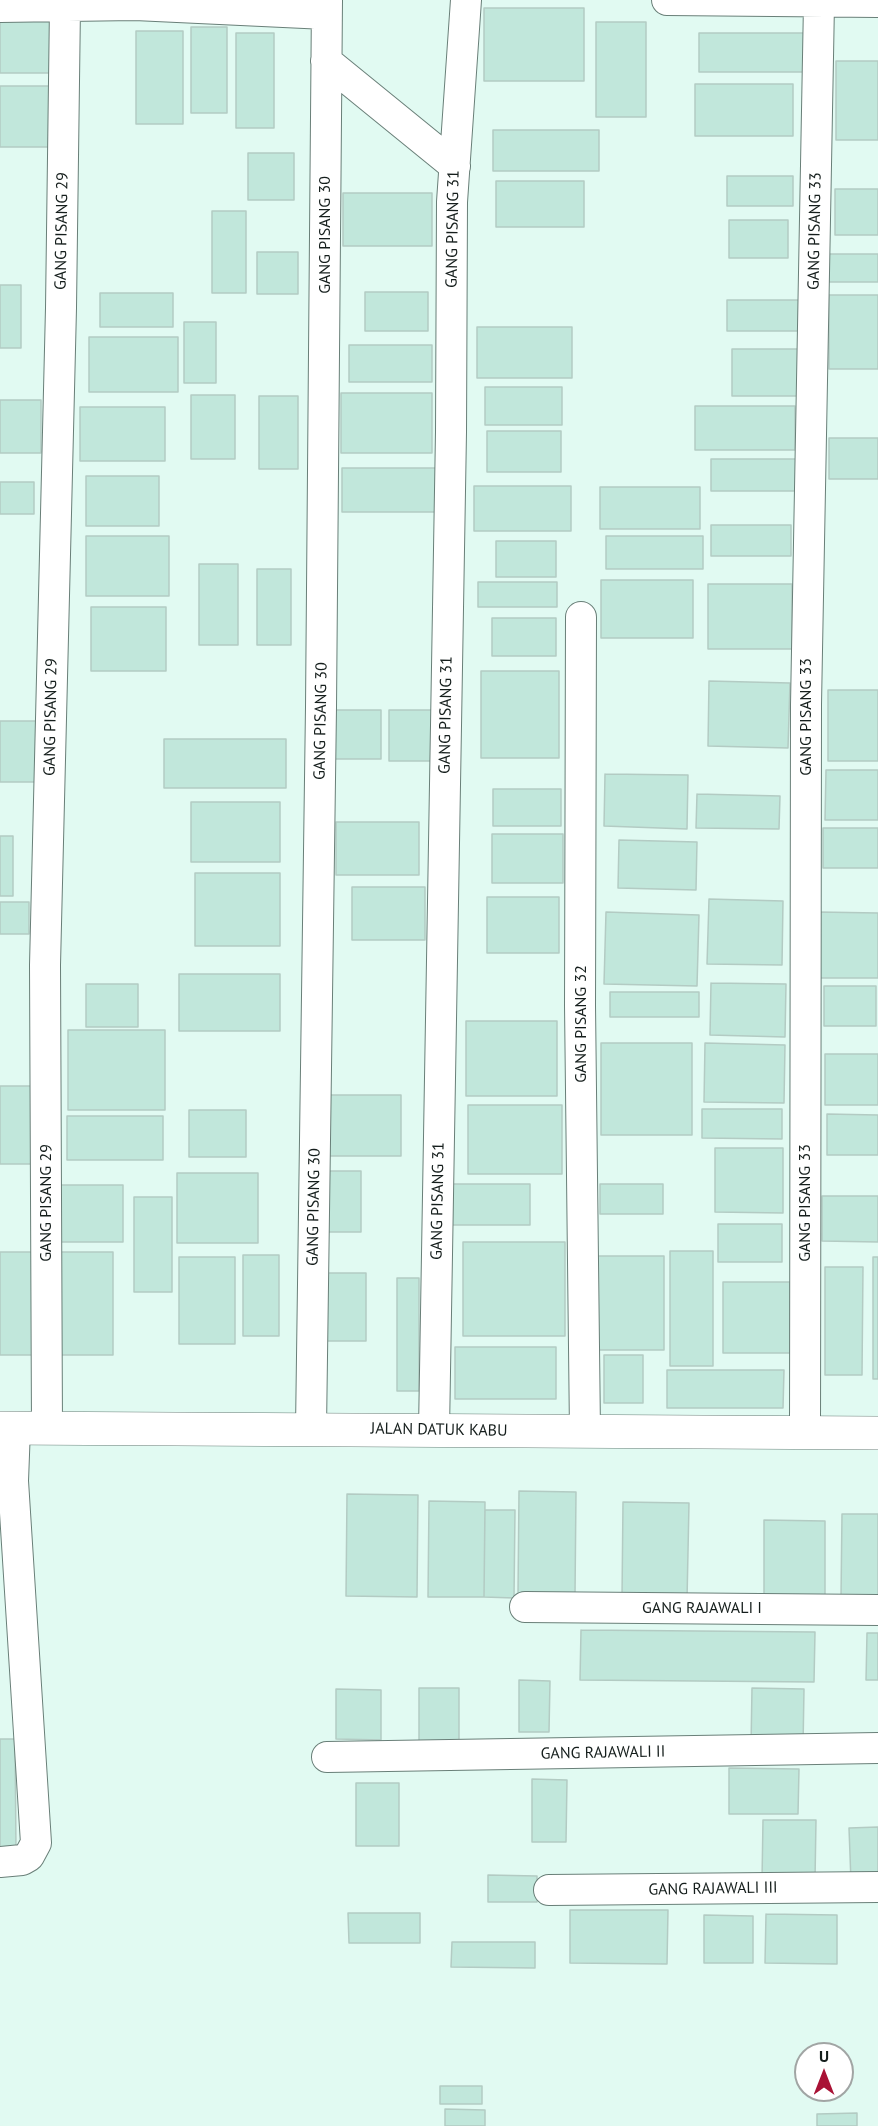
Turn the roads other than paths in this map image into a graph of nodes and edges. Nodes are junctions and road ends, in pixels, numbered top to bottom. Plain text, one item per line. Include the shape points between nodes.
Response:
1 (466, 0) edge
2 (667, 0) edge
3 (676, 0) edge
4 (878, 2) edge
5 (135, 3) edge
6 (819, 3) junction
7 (64, 6) junction
8 (0, 7) edge
9 (327, 7) edge
10 (326, 61) junction
11 (454, 166) junction
12 (581, 616) dead end
13 (7, 1428) edge
14 (47, 1428) junction
15 (311, 1428) junction
16 (434, 1430) junction
17 (585, 1432) junction
18 (805, 1432) junction
19 (878, 1433) edge
20 (525, 1607) dead end
21 (878, 1610) edge
22 (878, 1748) edge
23 (327, 1757) dead end
24 (0, 1862) edge
25 (878, 1887) edge
26 (549, 1890) dead end

1 - 11 street, GANG PISANG 31
2 - 3 street
3 - 6 street
4 - 6 street
5 - 7 street
5 - 9 street
6 - 18 street, GANG PISANG 33 via 806,704
7 - 8 street
7 - 14 street, GANG PISANG 29 via 45,965
9 - 10 street, GANG PISANG 30
10 - 11 street
10 - 15 street, GANG PISANG 30
11 - 16 street, GANG PISANG 31
12 - 17 street, GANG PISANG 32
13 - 14 street, JALAN DATUK KABU
13 - 24 street via 36,1843 22,1860
14 - 15 street, JALAN DATUK KABU
15 - 16 street, JALAN DATUK KABU
16 - 17 street, JALAN DATUK KABU
17 - 18 street, JALAN DATUK KABU
18 - 19 street, JALAN DATUK KABU
20 - 21 street, GANG RAJAWALI I
22 - 23 street, GANG RAJAWALI II
25 - 26 street, GANG RAJAWALI III

